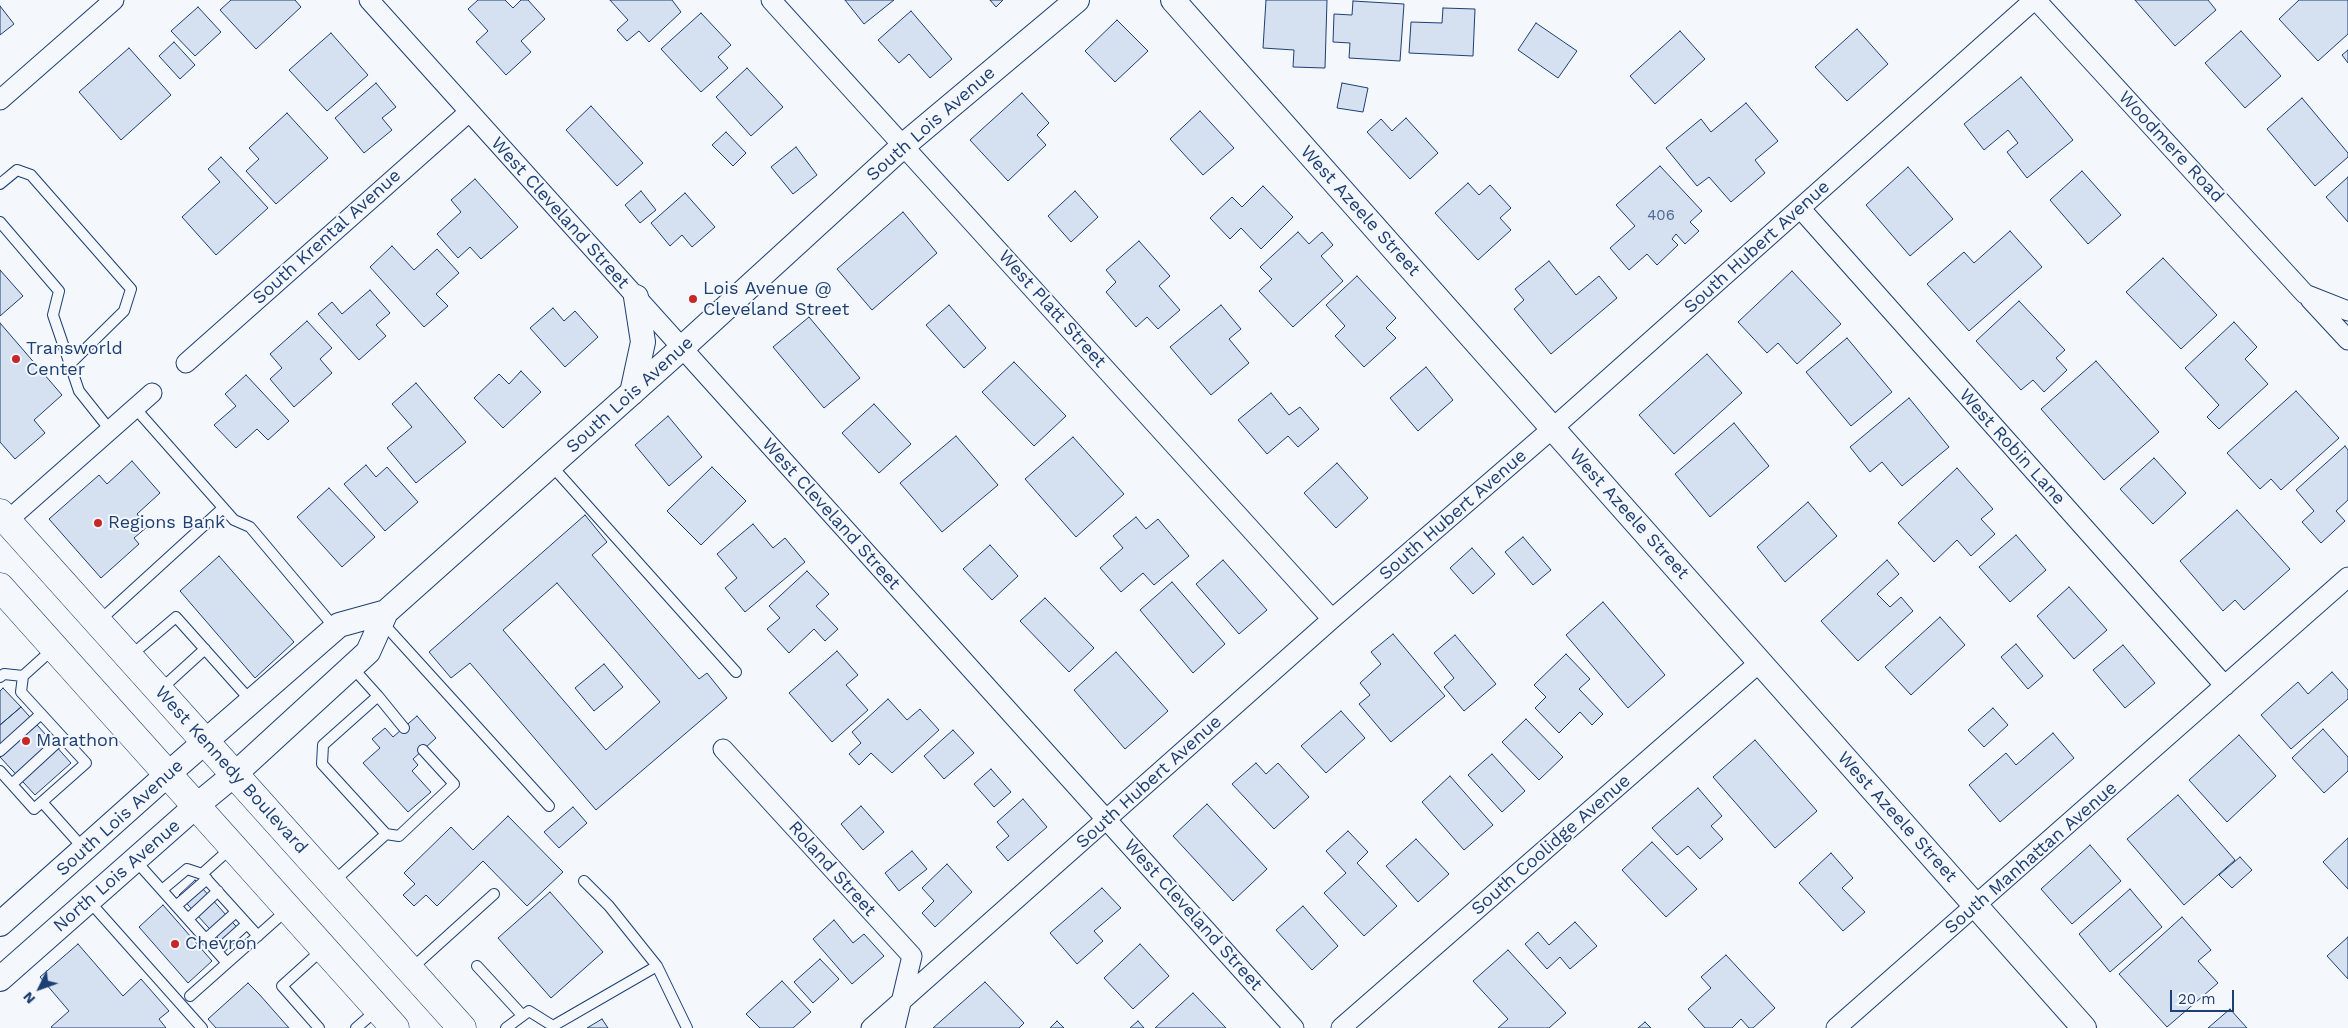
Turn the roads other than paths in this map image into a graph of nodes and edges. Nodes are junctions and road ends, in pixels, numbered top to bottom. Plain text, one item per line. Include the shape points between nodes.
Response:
1 (114, 0) edge
2 (369, 0) edge
3 (771, 0) edge
4 (1076, 0) edge
5 (1173, 0) edge
6 (2035, 0) edge
7 (0, 100) edge
8 (469, 112) junction
9 (904, 145) junction
10 (0, 184) edge
11 (1800, 208) junction
12 (0, 222) edge
13 (2306, 294) junction
14 (636, 297) junction
15 (2348, 311) edge
16 (2348, 340) edge
17 (682, 348) junction
18 (186, 363) dead end
19 (70, 364) junction
20 (632, 392) junction
21 (152, 393) dead end
22 (135, 408) junction
23 (1553, 428) junction
24 (110, 430) junction
25 (551, 465) junction
26 (223, 508) junction
27 (3, 517) edge
28 (2348, 577) edge
29 (0, 587) edge
30 (384, 616) junction
31 (1332, 619) junction
32 (98, 622) junction
33 (336, 629) junction
34 (55, 648) junction
35 (206, 649) junction
36 (129, 658) junction
37 (1760, 662) junction
38 (352, 667) junction
39 (736, 672) dead end
40 (23, 676) junction
41 (0, 677) edge
42 (2225, 686) junction
43 (159, 690) junction
44 (378, 696) junction
45 (252, 702) junction
46 (41, 714) junction
47 (404, 728) dead end
48 (62, 738) junction
49 (206, 742) junction
50 (723, 749) dead end
51 (424, 750) dead end
52 (0, 751) edge
53 (0, 771) edge
54 (168, 774) junction
55 (235, 774) junction
56 (12, 784) junction
57 (42, 802) junction
58 (196, 806) junction
59 (549, 806) dead end
60 (1107, 820) junction
61 (386, 834) junction
62 (232, 846) junction
63 (84, 849) junction
64 (135, 860) junction
65 (204, 876) junction
66 (584, 881) dead end
67 (333, 882) junction
68 (162, 890) junction
69 (218, 892) junction
70 (494, 894) dead end
71 (89, 901) junction
72 (176, 906) junction
73 (1976, 906) junction
74 (288, 908) junction
75 (236, 912) junction
76 (188, 919) junction
77 (0, 924) edge
78 (247, 924) junction
79 (258, 936) junction
80 (206, 939) junction
81 (324, 949) junction
82 (217, 951) junction
83 (227, 963) junction
84 (477, 966) dead end
85 (657, 966) junction
86 (410, 970) junction
87 (0, 979) edge
88 (190, 996) dead end
89 (903, 999) junction
90 (522, 1015) junction
91 (386, 1018) edge
92 (202, 1028) edge
93 (319, 1028) edge
94 (356, 1028) edge
95 (462, 1028) edge
96 (506, 1028) edge
97 (687, 1028) edge
98 (871, 1028) edge
99 (895, 1028) edge
100 (1294, 1028) edge
101 (1341, 1028) edge
102 (1836, 1028) edge
103 (2084, 1028) edge

1 - 7 street
2 - 8 street, West Cleveland Street
3 - 9 street, West Platt Street
4 - 9 street, South Lois Avenue
5 - 23 street, West Azeele Street
6 - 11 street, South Hubert Avenue
6 - 13 street, Woodmere Road
8 - 14 street, West Cleveland Street
8 - 18 street, South Krental Avenue
9 - 17 street, South Lois Avenue
9 - 31 street, West Platt Street
10 - 19 lane via 17,170 31,175 131,289 124,311
11 - 23 street, South Hubert Avenue
11 - 42 street, West Robin Lane
12 - 19 lane via 58,292 53,315
13 - 15 street, Woodmere Road
13 - 16 street, Woodmere Road
14 - 17 street, West Cleveland Street
14 - 20 street via 643,342
17 - 20 street, South Lois Avenue
17 - 60 street, West Cleveland Street
19 - 24 lane via 79,391
20 - 25 street, South Lois Avenue
21 - 22 street
22 - 24 street
22 - 26 lane
23 - 31 street, South Hubert Avenue
23 - 37 street, West Azeele Street
24 - 27 street
25 - 30 street, South Lois Avenue
25 - 39 lane
26 - 32 lane
26 - 33 lane via 234,520 250,527
27 - 32 main road, West Kennedy Boulevard
28 - 42 street, South Manhattan Avenue
29 - 34 main road
30 - 33 street, South Lois Avenue via 340,625
30 - 38 street, South Lois Avenue via 368,652
30 - 59 lane
31 - 60 street, South Hubert Avenue
32 - 36 main road, West Kennedy Boulevard
33 - 45 street, South Lois Avenue
34 - 40 lane
34 - 54 main road
35 - 36 lane via 176,616
35 - 43 lane
35 - 45 lane
36 - 43 main road, West Kennedy Boulevard
37 - 73 street, West Azeele Street
37 - 101 street, South Coolidge Avenue
38 - 44 lane
38 - 55 street, South Lois Avenue
40 - 41 lane via 4,674
40 - 46 lane via 21,692
42 - 73 street, South Manhattan Avenue
43 - 49 main road, West Kennedy Boulevard
44 - 47 lane
44 - 61 lane via 323,745 322,764
45 - 49 street, South Lois Avenue
46 - 48 lane
46 - 52 lane
48 - 56 lane
48 - 57 lane via 86,763
49 - 54 street, South Lois Avenue
49 - 55 main road, West Kennedy Boulevard
50 - 89 street, Roland Street via 912,956
51 - 61 lane via 454,784 399,836
53 - 56 lane
54 - 58 main road
54 - 63 street, South Lois Avenue
55 - 58 street, North Lois Avenue
55 - 67 main road, West Kennedy Boulevard
56 - 57 lane via 34,809
57 - 63 lane
58 - 62 main road
58 - 64 street, North Lois Avenue
60 - 89 street, South Hubert Avenue
60 - 100 street, West Cleveland Street
61 - 67 lane
62 - 65 lane
62 - 74 main road
63 - 77 street, South Lois Avenue
64 - 68 lane
64 - 71 street, North Lois Avenue
65 - 68 lane via 187,869
65 - 69 lane
65 - 72 lane
66 - 85 lane via 609,906
67 - 86 main road, West Kennedy Boulevard
68 - 72 lane
69 - 75 lane
69 - 76 lane
70 - 86 lane
71 - 87 street, North Lois Avenue
71 - 92 lane
72 - 76 lane
73 - 102 street, South Manhattan Avenue
73 - 103 street, West Azeele Street
74 - 79 lane
74 - 81 main road
75 - 78 lane
75 - 80 lane
76 - 80 lane
78 - 79 lane
78 - 82 lane
79 - 83 lane
80 - 82 lane
81 - 91 main road
81 - 93 lane via 282,986
82 - 83 lane
83 - 88 lane
84 - 90 lane
85 - 90 lane via 553,1026 529,1011
85 - 97 lane
86 - 95 main road, West Kennedy Boulevard
89 - 98 street, South Hubert Avenue
89 - 99 street
90 - 96 lane
91 - 94 lane

